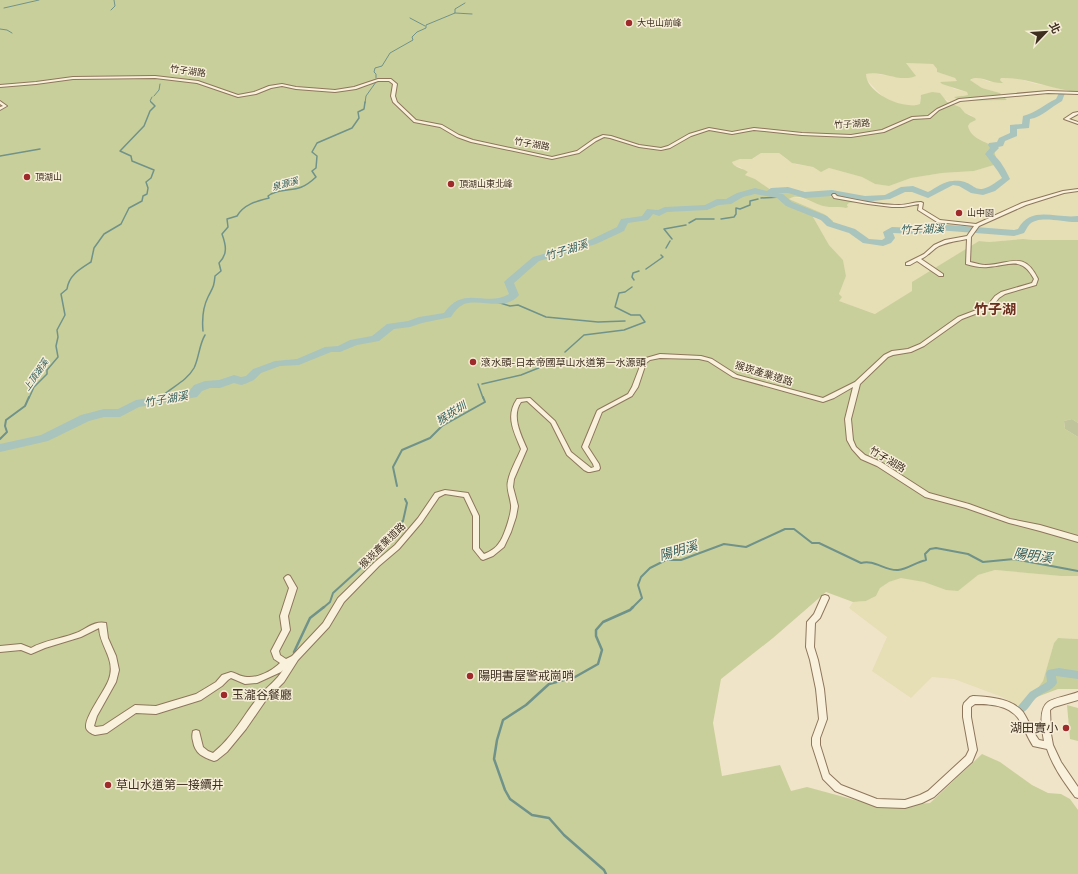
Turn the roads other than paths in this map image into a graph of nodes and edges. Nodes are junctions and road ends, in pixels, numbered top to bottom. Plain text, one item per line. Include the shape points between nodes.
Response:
1 (0, 86) edge
2 (1078, 93) edge
3 (0, 102) edge
4 (0, 109) edge
5 (1078, 113) edge
6 (1078, 123) edge
7 (1078, 190) edge
8 (834, 195) dead end
9 (974, 228) junction
10 (969, 237) junction
11 (917, 259) junction
12 (908, 264) dead end
13 (941, 275) dead end
14 (857, 384) junction
15 (1078, 539) edge
16 (288, 578) dead end
17 (825, 598) dead end
18 (0, 649) edge
19 (295, 658) junction
20 (285, 663) junction
21 (1078, 696) edge
22 (196, 734) dead end
23 (1049, 746) junction
24 (1078, 794) edge

1 - 2 street, 竹子湖路 via 73,78 155,77 202,82 238,96 282,85 344,90 384,79 395,84 393,96 396,102 415,121 441,126 464,139 552,158 578,152 603,136 638,146 661,149 690,134 711,129 732,133 754,129 858,136 883,131 908,119 929,117 959,100 1048,92
3 - 4 street via 6,106
5 - 6 street via 1066,119
7 - 9 street via 1024,204
8 - 9 street via 845,199 897,206 921,203 920,209 934,219
9 - 10 street
10 - 11 street via 947,241
10 - 14 street via 968,263 987,266 1002,262 1022,263 1034,274 1034,284 1004,293 989,307 960,318 922,345 886,356
11 - 12 street
11 - 13 street
14 - 15 street, 竹子湖路 via 848,419 849,433 854,448 863,457 879,464 927,495 1009,521
14 - 19 street, 猴崁產業道路 via 831,399 823,400 735,376 710,360 698,357 654,357 644,362 630,395 600,411 585,447 597,468 590,470 569,453 553,422 528,399 519,400 514,416 524,450 511,478 510,487 515,506 502,545 483,557 476,549 476,516 466,495 445,492 437,495 420,520 341,600 326,625
16 - 20 street via 293,588 284,616 286,630 275,651 277,657
17 - 23 street via 817,616 811,622 810,647 820,689 822,719 816,745 826,776 838,788 877,803 905,804 931,794 968,759 972,750 966,717 967,706 973,700 988,700 1010,707 1019,714 1036,743
18 - 20 street, 猴崁產業道路 via 21,647 31,651 42,645 86,632 97,625 103,625 104,638 113,655 114,673 110,688 90,721 90,727 95,731 104,730 135,709 156,710 198,697 231,675 245,681 257,680 278,670
19 - 20 street, 猴崁產業道路
19 - 22 street via 281,680 263,697 243,726 214,757 202,753 197,746
21 - 23 street via 1051,704 1046,709 1045,724
23 - 24 street via 1058,766

